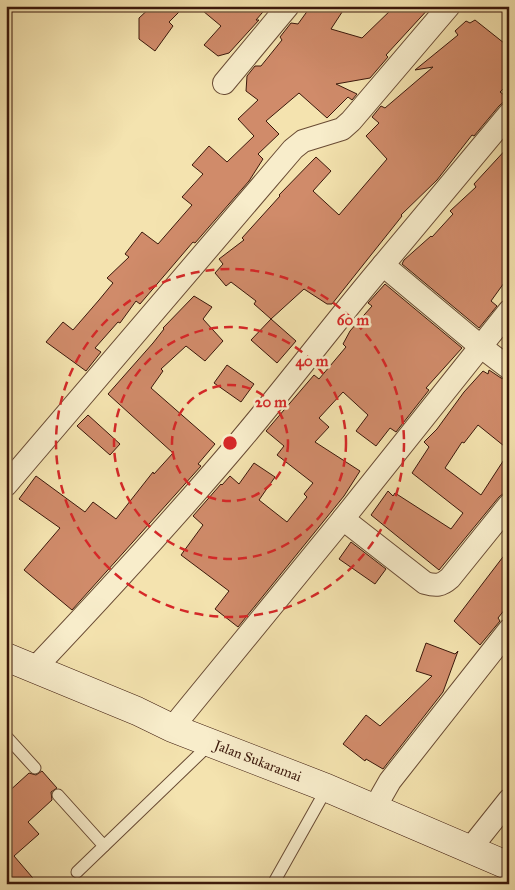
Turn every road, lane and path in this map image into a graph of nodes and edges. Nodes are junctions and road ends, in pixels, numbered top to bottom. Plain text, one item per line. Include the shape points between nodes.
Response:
1 (288, 6) edge
2 (449, 6) edge
3 (224, 83) dead end
4 (509, 114) edge
5 (383, 265) junction
6 (509, 311) edge
7 (480, 346) junction
8 (509, 368) edge
9 (6, 485) edge
10 (509, 505) edge
11 (343, 519) junction
12 (509, 630) edge
13 (7, 658) edge
14 (35, 668) junction
15 (172, 728) junction
16 (6, 736) edge
17 (212, 743) junction
18 (35, 768) dead end
19 (327, 788) junction
20 (58, 795) dead end
21 (509, 800) edge
22 (374, 809) junction
23 (104, 846) junction
24 (470, 849) junction
25 (509, 866) edge
26 (77, 872) dead end
27 (273, 884) edge

1 - 3 street
2 - 9 street via 342,129 304,141 293,149
4 - 5 street
5 - 7 street
5 - 14 street via 209,477
6 - 7 street
7 - 8 street
7 - 11 street
10 - 11 street via 450,578 435,586 425,583
11 - 15 street
12 - 22 street via 390,781
13 - 14 street, Jalan Sukaramai
14 - 15 street, Jalan Sukaramai
15 - 17 street, Jalan Sukaramai
16 - 18 lane
17 - 19 street, Jalan Sukaramai
17 - 23 lane
19 - 22 street, Jalan Sukaramai
19 - 27 lane
20 - 23 lane
21 - 24 street
22 - 24 street, Jalan Sukaramai
23 - 26 lane
24 - 25 street, Jalan Sukaramai

